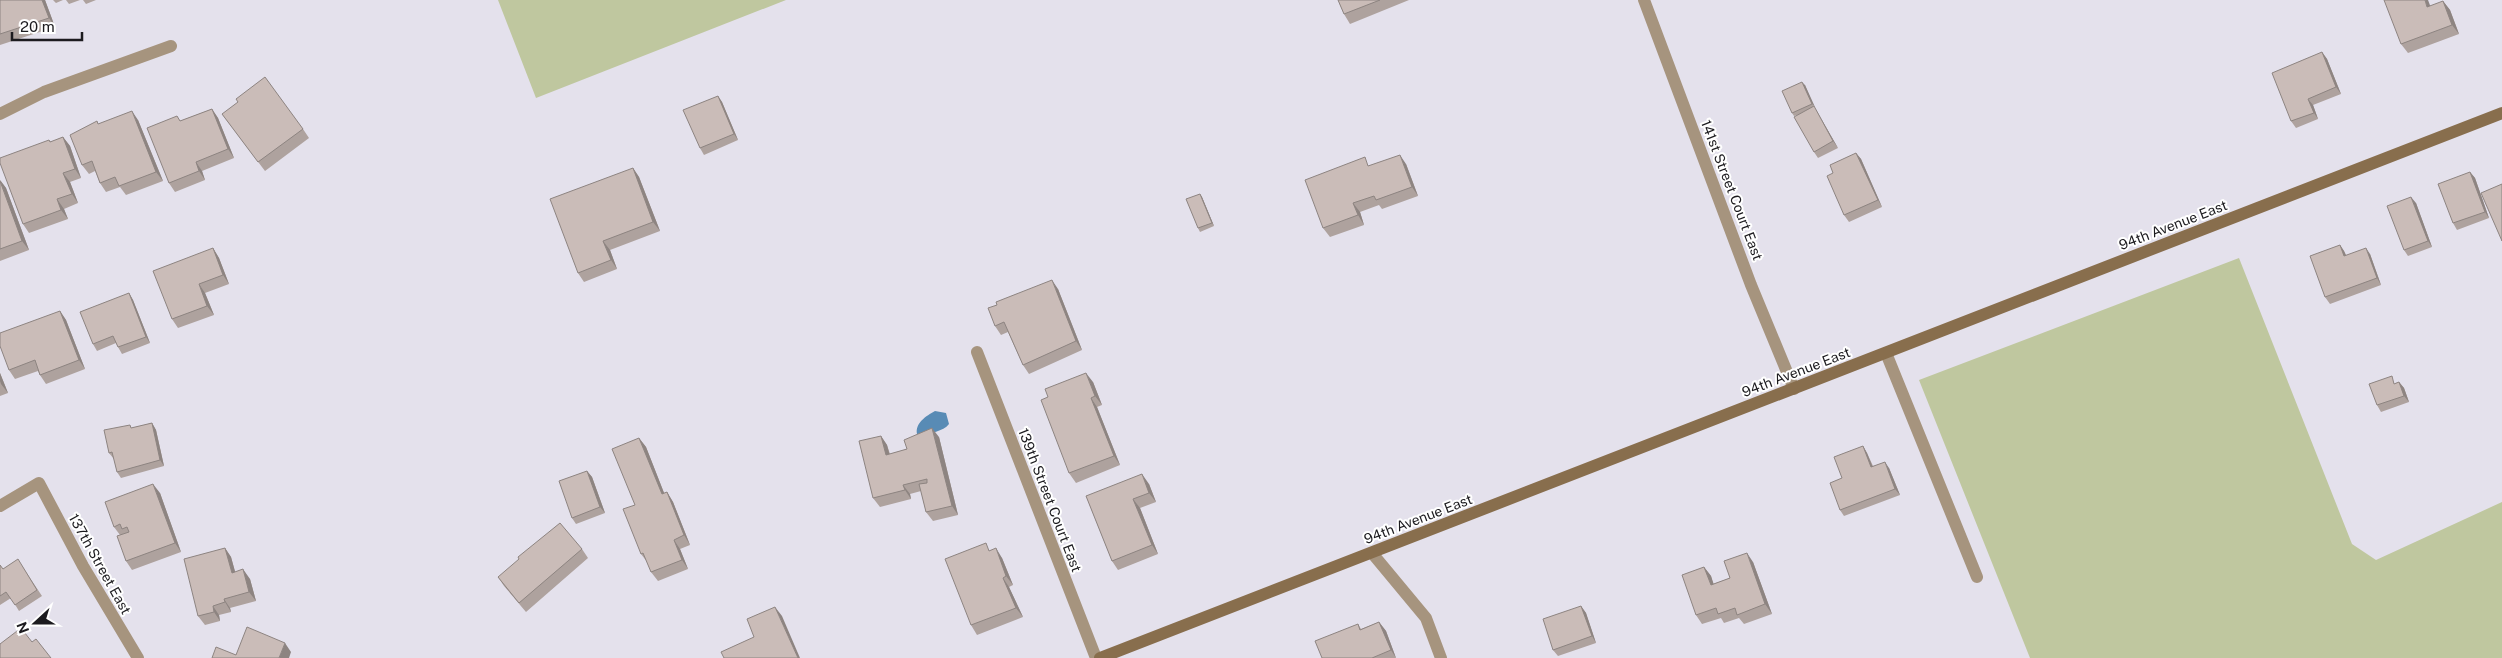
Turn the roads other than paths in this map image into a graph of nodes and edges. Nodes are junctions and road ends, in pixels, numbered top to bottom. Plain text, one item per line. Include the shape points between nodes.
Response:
1 (1644, 0) edge
2 (171, 46) dead end
3 (0, 114) edge
4 (2502, 114) edge
5 (977, 352) dead end
6 (1886, 353) junction
7 (1794, 389) junction
8 (0, 506) edge
9 (1372, 553) junction
10 (1976, 577) dead end
11 (138, 658) edge
12 (1096, 658) edge
13 (1100, 658) edge
14 (1441, 658) edge

1 - 7 street, 141st Street Court East via 1751,285
2 - 3 street via 44,92
4 - 6 main road, 94th Avenue East
5 - 12 street, 139th Street Court East
6 - 7 main road, 94th Avenue East
6 - 10 street
7 - 9 main road, 94th Avenue East
8 - 11 street, 137th Street East via 39,483 82,566
9 - 13 main road, 94th Avenue East
9 - 14 street via 1426,618

